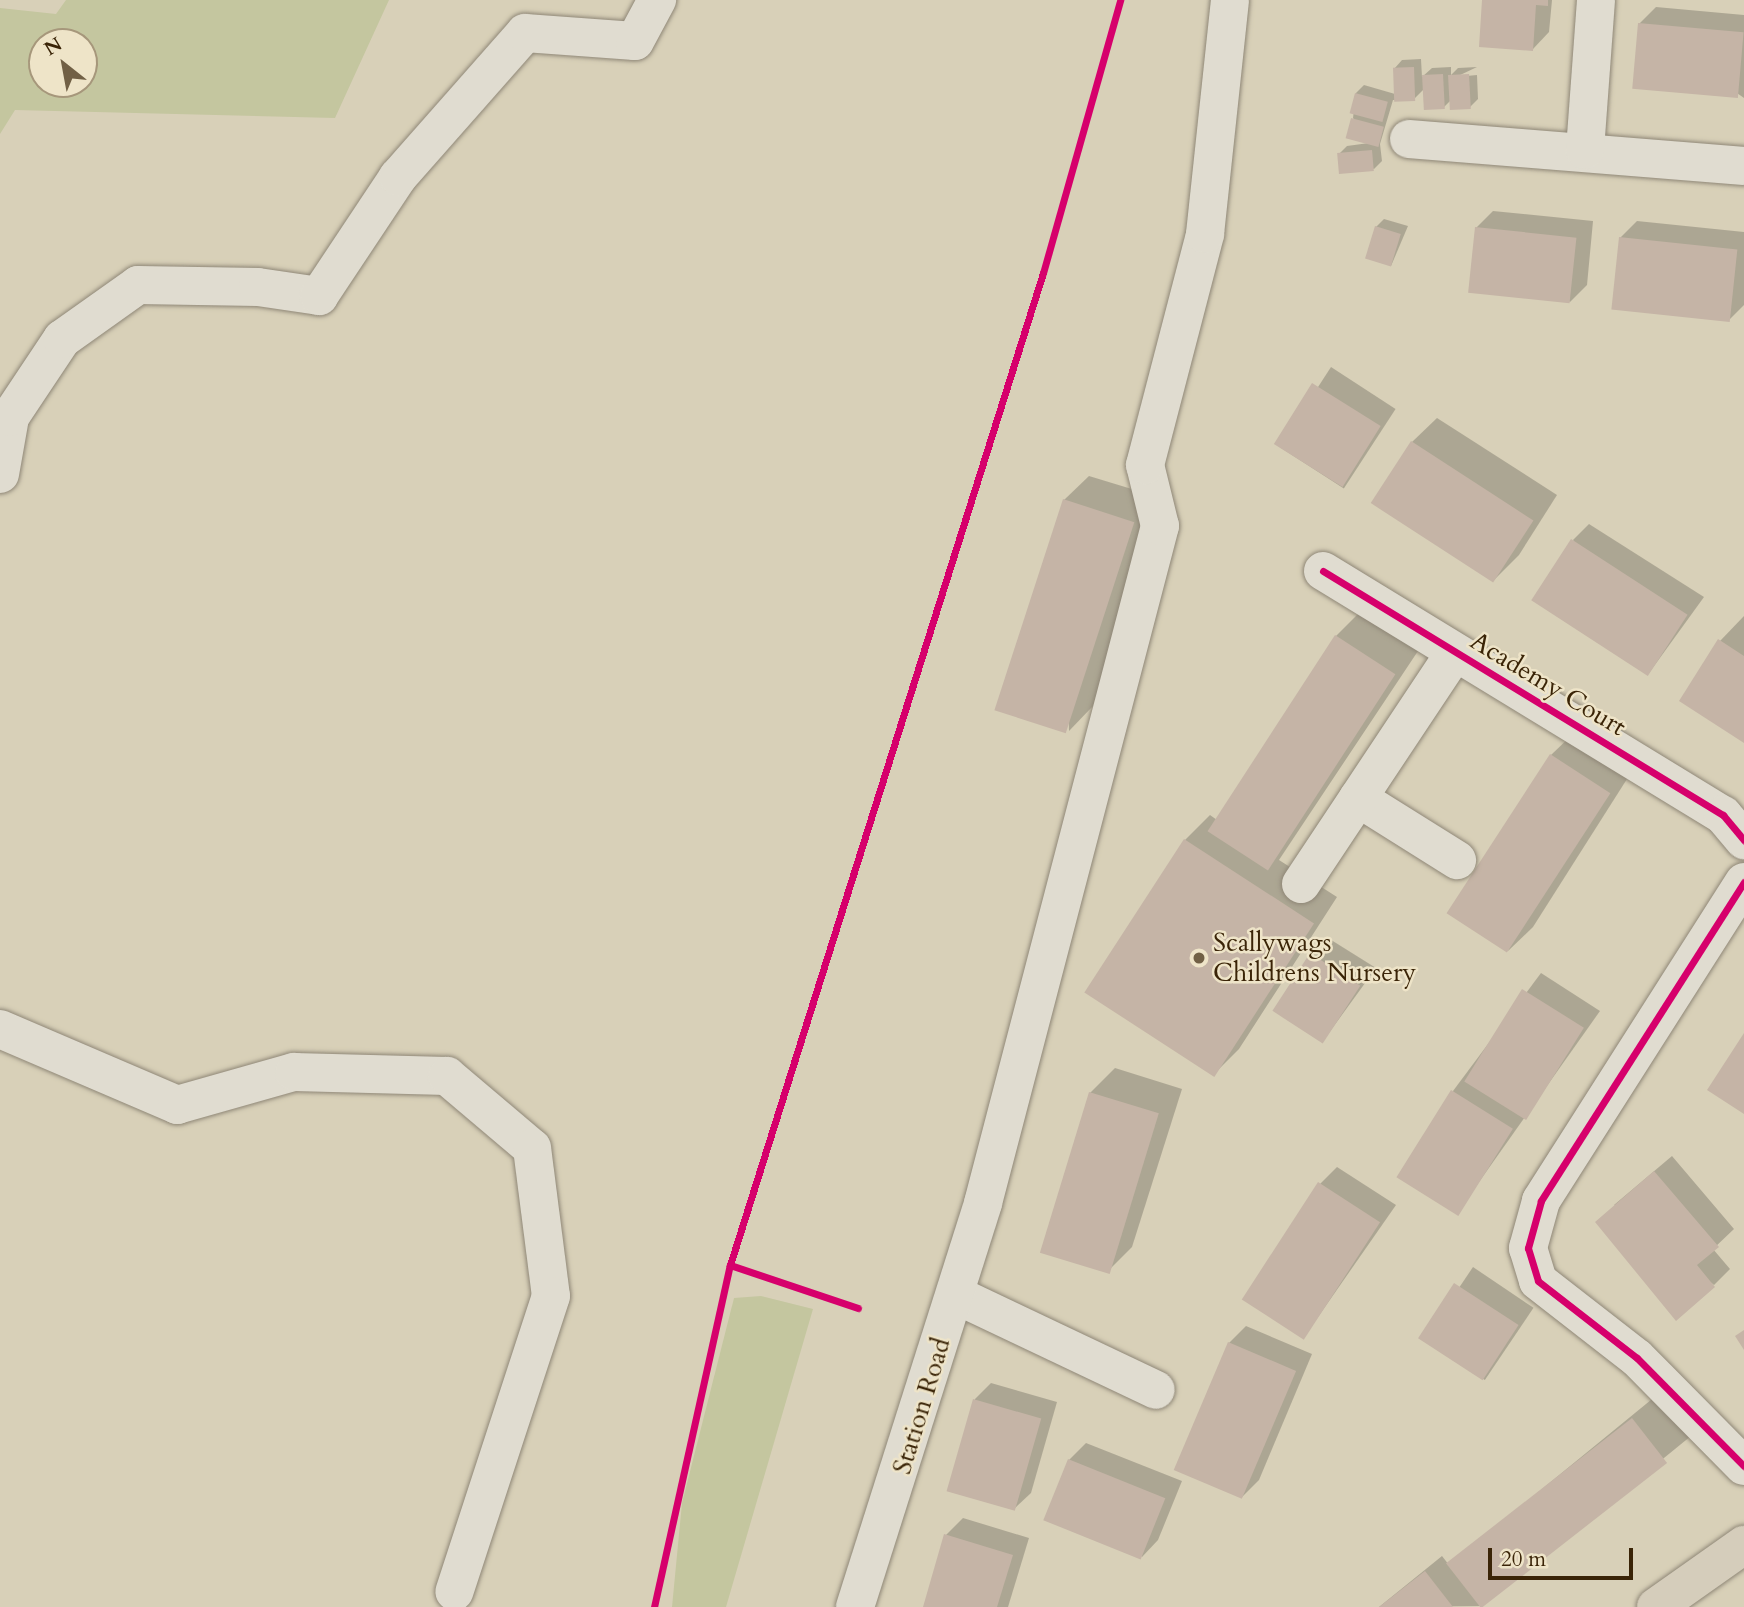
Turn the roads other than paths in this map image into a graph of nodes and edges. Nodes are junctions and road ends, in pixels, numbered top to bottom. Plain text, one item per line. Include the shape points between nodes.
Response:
1 (657, 0) edge
2 (1230, 0) edge
3 (1596, 0) edge
4 (1409, 139) dead end
5 (1585, 150) junction
6 (1744, 166) edge
7 (0, 474) edge
8 (1324, 571) dead end
9 (1455, 652) junction
10 (1358, 798) junction
11 (1744, 840) edge
12 (1457, 860) dead end
13 (1744, 882) edge
14 (1301, 884) dead end
15 (0, 1029) edge
16 (956, 1295) junction
17 (1156, 1390) dead end
18 (1744, 1466) edge
19 (1744, 1545) edge
20 (454, 1592) dead end
21 (1659, 1606) edge
22 (855, 1607) edge

1 - 7 street via 635,41 525,33 398,177 318,296 258,287 138,285 62,339 9,417
2 - 16 street, Station Road via 1205,234 1145,465 1160,526
3 - 5 street
4 - 5 street
5 - 6 street
8 - 9 street, Academy Court
9 - 10 street, Academy Court
9 - 11 street, Academy Court via 1723,815
10 - 12 street
10 - 14 street, Academy Court
13 - 18 street via 1541,1202 1528,1248 1538,1281 1637,1358
15 - 20 street via 177,1105 293,1072 447,1076 532,1148 551,1296
16 - 17 street
16 - 22 street, Station Road
19 - 21 main road

